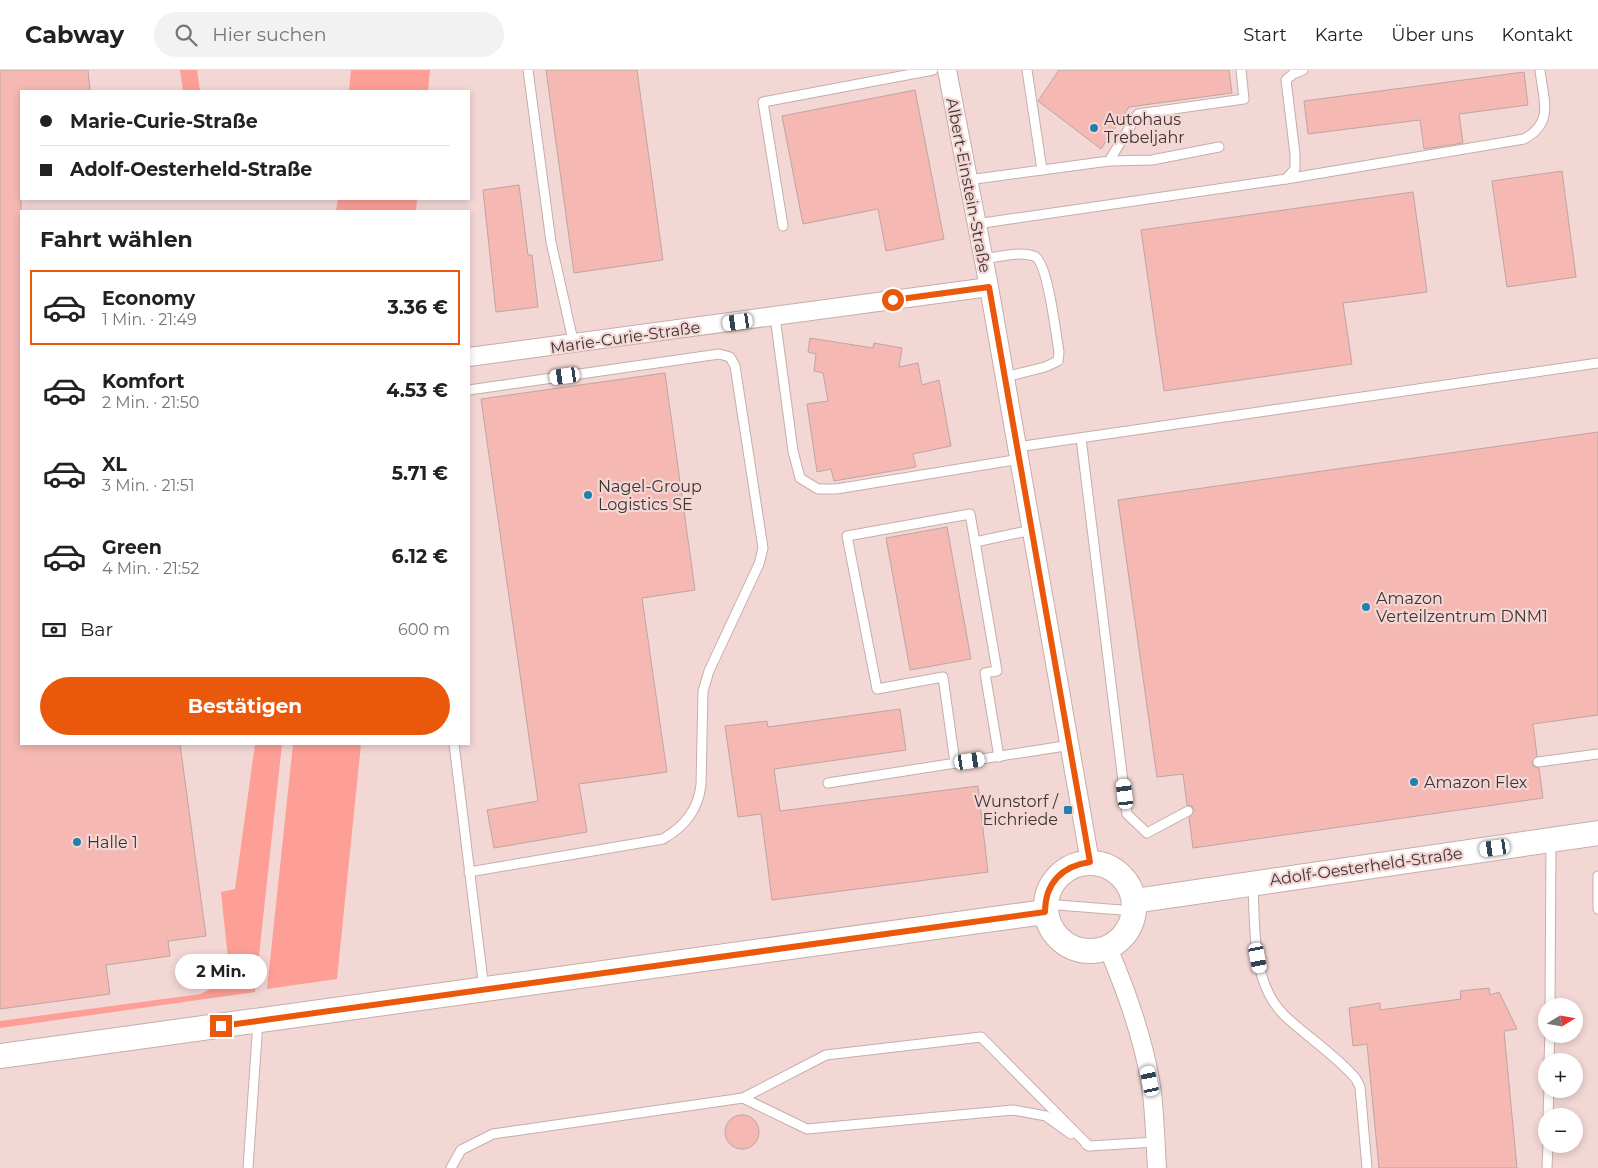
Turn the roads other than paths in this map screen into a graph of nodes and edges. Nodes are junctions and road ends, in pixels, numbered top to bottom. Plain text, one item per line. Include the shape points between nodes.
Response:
1 (528, 70) edge
2 (933, 70) edge
3 (947, 70) edge
4 (1027, 70) edge
5 (1241, 70) edge
6 (1303, 70) edge
7 (1540, 70) edge
8 (1219, 147) dead end
9 (1109, 161) junction
10 (1042, 170) junction
11 (1286, 179) junction
12 (968, 180) junction
13 (976, 224) junction
14 (783, 226) dead end
15 (983, 259) junction
16 (989, 287) junction
17 (775, 317) junction
18 (574, 344) junction
19 (470, 357) edge
20 (1598, 363) edge
21 (1005, 377) junction
22 (470, 390) edge
23 (1081, 438) junction
24 (1018, 453) junction
25 (1032, 530) junction
26 (975, 542) junction
27 (454, 745) edge
28 (1071, 745) junction
29 (1598, 754) edge
30 (999, 757) junction
31 (1538, 762) dead end
32 (955, 763) junction
33 (828, 783) dead end
34 (1188, 811) dead end
35 (1598, 833) edge
36 (1551, 839) junction
37 (1090, 862) junction
38 (469, 872) junction
39 (1598, 876) edge
40 (1253, 883) junction
41 (1134, 906) junction
42 (1045, 908) junction
43 (1598, 909) edge
44 (1108, 948) junction
45 (484, 990) junction
46 (1550, 998) edge
47 (258, 1021) junction
48 (0, 1056) edge
49 (743, 1098) junction
50 (1155, 1142) junction
51 (1089, 1146) junction
52 (1548, 1153) edge
53 (248, 1168) edge
54 (451, 1168) edge
55 (1157, 1168) edge
56 (1367, 1168) edge
57 (1547, 1168) edge

1 - 18 lane via 551,242
2 - 14 lane via 763,102
3 - 12 street, Albert-Einstein-Straße
4 - 10 lane
5 - 9 lane via 1244,99 1138,114
6 - 11 lane via 1286,80 1295,169
7 - 11 lane via 1545,114 1542,126 1524,139
8 - 9 lane via 1152,160
9 - 10 lane
10 - 12 lane
11 - 13 lane
12 - 13 street, Albert-Einstein-Straße
13 - 15 street, Albert-Einstein-Straße
15 - 16 street, Albert-Einstein-Straße
15 - 21 lane via 1017,254 1035,256 1045,275 1058,361
16 - 17 street, Marie-Curie-Straße
16 - 21 street, Albert-Einstein-Straße
17 - 18 street, Marie-Curie-Straße
17 - 24 lane via 793,451 800,478 818,489 836,489
18 - 19 street, Marie-Curie-Straße
20 - 23 lane
21 - 24 street, Albert-Einstein-Straße
22 - 38 lane via 719,354 730,356 735,366 763,548 759,564 709,671 703,691 701,785 691,816 677,831 663,839
23 - 24 lane
23 - 34 lane via 1127,814 1148,833
24 - 25 street, Albert-Einstein-Straße
25 - 26 lane
25 - 28 street, Albert-Einstein-Straße
26 - 30 lane via 997,671 985,673
26 - 32 lane via 970,514 847,536 877,689 943,678
27 - 38 lane
28 - 30 lane
28 - 37 street, Albert-Einstein-Straße
29 - 31 lane
30 - 32 lane
32 - 33 lane
35 - 36 street, Adolf-Oesterheld-Straße
36 - 40 street, Adolf-Oesterheld-Straße
36 - 46 lane
37 - 41 street via 1113,869 1126,881
37 - 42 street via 1076,864 1060,874 1048,891
38 - 45 lane
39 - 43 lane
40 - 41 street, Adolf-Oesterheld-Straße
40 - 56 lane via 1258,958 1269,995 1284,1014 1356,1079 1360,1087
41 - 42 lane
41 - 44 street via 1126,933
42 - 44 street via 1049,925 1068,945 1080,950
42 - 45 street
44 - 50 street via 1141,1038 1150,1081
45 - 47 street
47 - 48 street
47 - 53 lane
49 - 51 lane via 807,1129 1013,1110 1046,1116
49 - 51 lane via 826,1055 981,1037
49 - 54 lane via 493,1134 461,1150
50 - 51 lane
50 - 55 street
52 - 57 lane

